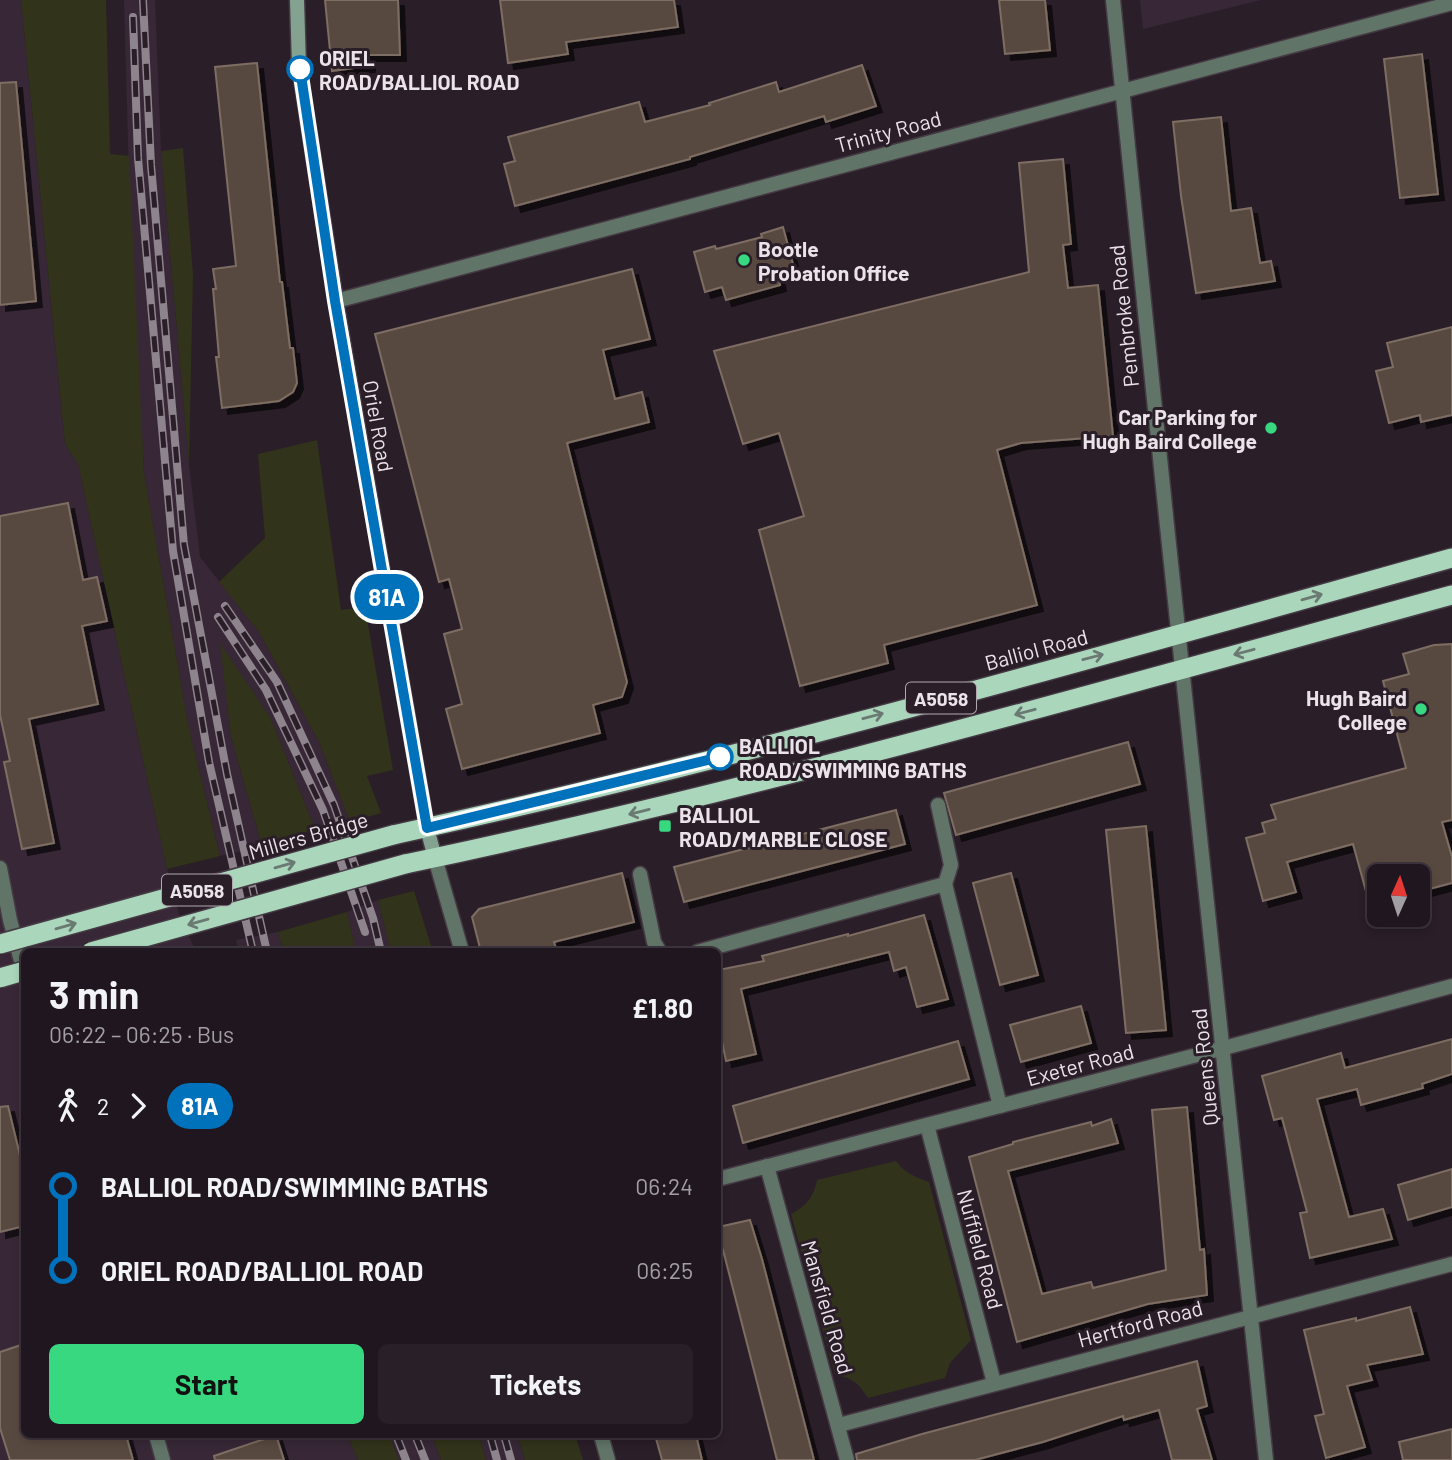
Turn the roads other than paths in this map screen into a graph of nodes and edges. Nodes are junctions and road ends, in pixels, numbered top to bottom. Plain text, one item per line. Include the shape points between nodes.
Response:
1 (297, 0) edge
2 (1113, 0) edge
3 (1452, 3) edge
4 (1122, 90) junction
5 (335, 301) junction
6 (1452, 558) edge
7 (1452, 595) edge
8 (1177, 635) junction
9 (1181, 669) junction
10 (938, 805) dead end
11 (427, 828) junction
12 (435, 858) junction
13 (0, 868) edge
14 (640, 874) dead end
15 (945, 884) junction
16 (0, 944) edge
17 (105, 948) edge
18 (461, 948) edge
19 (658, 948) edge
20 (712, 948) edge
21 (21, 960) edge
22 (21, 972) edge
23 (0, 978) edge
24 (1452, 986) edge
25 (1224, 1048) junction
26 (1000, 1106) junction
27 (927, 1125) junction
28 (766, 1166) junction
29 (721, 1175) edge
30 (1452, 1264) edge
31 (1251, 1315) junction
32 (994, 1383) junction
33 (838, 1425) junction
34 (157, 1438) edge
35 (602, 1438) edge
36 (163, 1460) edge
37 (608, 1460) edge
38 (847, 1460) edge
39 (1266, 1460) edge

1 - 5 main road, Oriel Road via 299,66
2 - 4 street, Pembroke Road
3 - 4 street, Trinity Road
4 - 5 street, Trinity Road
4 - 8 street, Pembroke Road
5 - 11 main road, Oriel Road
8 -> 6 highway, Balliol Road / A5058
7 -> 9 highway, A5058
8 - 9 street, Pembroke Road
11 -> 8 highway, Balliol Road / A5058 via 720,757
9 -> 12 highway, A5058 via 657,807
9 - 25 street, Queens Road
10 - 15 street via 951,865
11 - 12 main road, Oriel Road
16 -> 11 highway, Millers Bridge / A5058, bridge
12 -> 17 highway, A5058, bridge
12 - 18 street
13 - 21 street
14 - 19 street
15 - 20 street
15 - 26 street
22 - 23 highway, bridge
24 - 25 street, Exeter Road
25 - 26 street, Exeter Road
25 - 31 street, Queens Road
26 - 27 street, Exeter Road
27 - 28 street, Exeter Road
27 - 32 street, Nuffield Road
28 - 29 street, Exeter Road
28 - 33 street, Mansfield Road
30 - 31 street, Hertford Road
31 - 32 street, Hertford Road
31 - 39 street, Queens Road
32 - 33 street, Hertford Road
33 - 38 street, Mansfield Road
34 - 36 street
35 - 37 street

